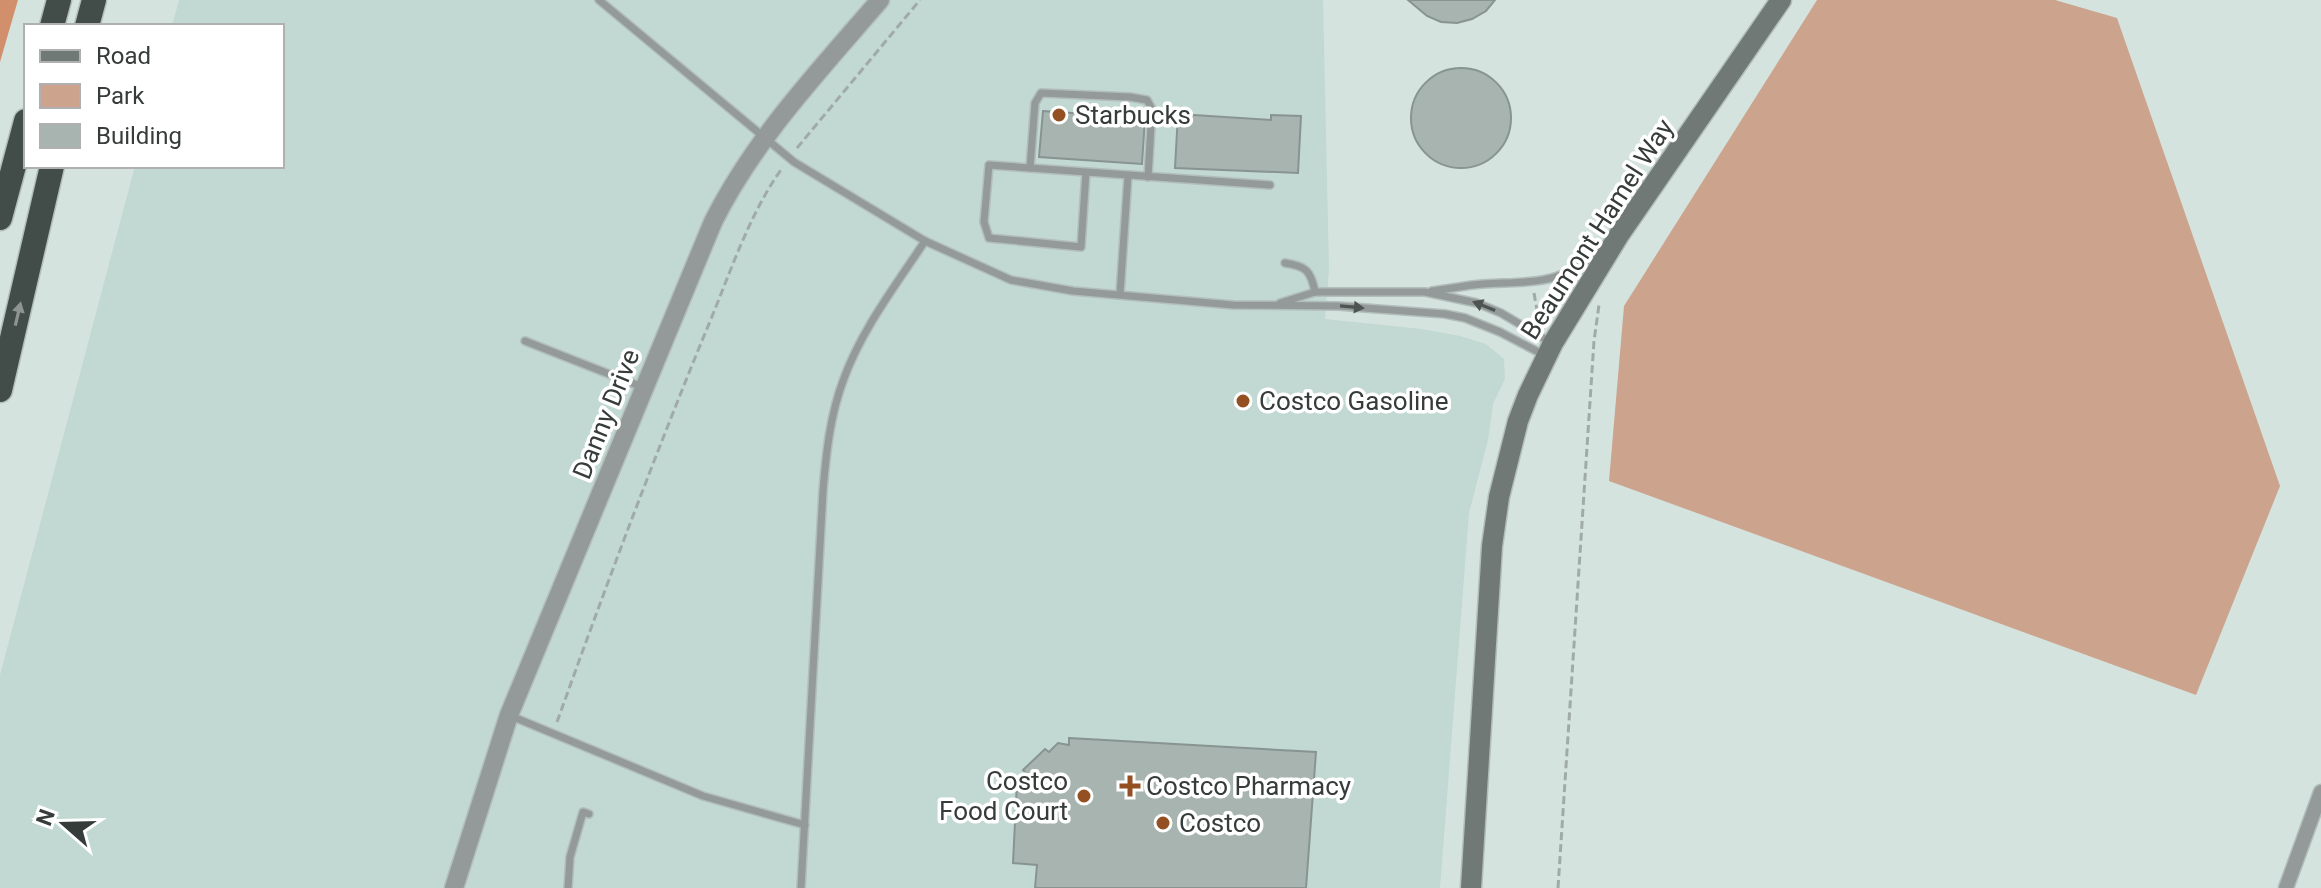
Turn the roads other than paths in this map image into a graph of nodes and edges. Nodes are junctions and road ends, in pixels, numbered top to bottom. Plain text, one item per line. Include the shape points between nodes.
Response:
1 (59, 0) edge
2 (94, 0) edge
3 (599, 0) edge
4 (880, 0) edge
5 (1781, 0) edge
6 (53, 24) edge
7 (88, 24) edge
8 (24, 128) edge
9 (763, 138) junction
10 (52, 168) edge
11 (1030, 168) junction
12 (1086, 172) junction
13 (1128, 176) junction
14 (1148, 177) junction
15 (1270, 185) dead end
16 (0, 218) edge
17 (1619, 235) junction
18 (925, 241) junction
19 (1285, 263) dead end
20 (1315, 292) junction
21 (1425, 292) junction
22 (1120, 294) junction
23 (1274, 305) junction
24 (525, 341) dead end
25 (1549, 350) junction
26 (644, 387) junction
27 (0, 390) edge
28 (509, 715) junction
29 (2321, 792) edge
30 (589, 814) dead end
31 (805, 825) junction
32 (454, 888) edge
33 (568, 888) edge
34 (801, 888) edge
35 (1471, 888) edge
36 (2286, 888) edge

1 - 6 highway
2 - 7 highway
3 - 9 lane
4 - 9 street, Danny Drive
5 - 17 main road, Beaumont Hamel Way
8 - 16 highway
9 - 18 lane
9 - 26 street, Danny Drive via 713,222
27 -> 10 highway
11 - 12 lane
11 - 12 lane via 989,165 984,222 989,238 1081,247
11 - 14 lane via 1035,103 1041,93 1130,97 1147,100 1152,109
12 - 13 lane
13 - 14 lane
13 - 22 lane
14 - 15 lane
17 - 21 lane via 1555,278
17 - 25 main road, Beaumont Hamel Way
18 - 22 lane via 1011,280
18 - 31 lane via 856,348 830,428
19 - 20 lane via 1307,269
20 - 21 lane
20 - 23 lane
25 -> 21 lane via 1501,313
22 - 23 lane
23 -> 25 lane via 1465,318
24 - 26 lane
25 - 35 main road, Beaumont Hamel Way via 1518,421 1499,497
26 - 28 street, Danny Drive
28 - 31 lane via 703,796
28 - 32 street, Danny Drive
29 - 36 street
30 - 33 lane via 583,812 570,857
31 - 34 lane

